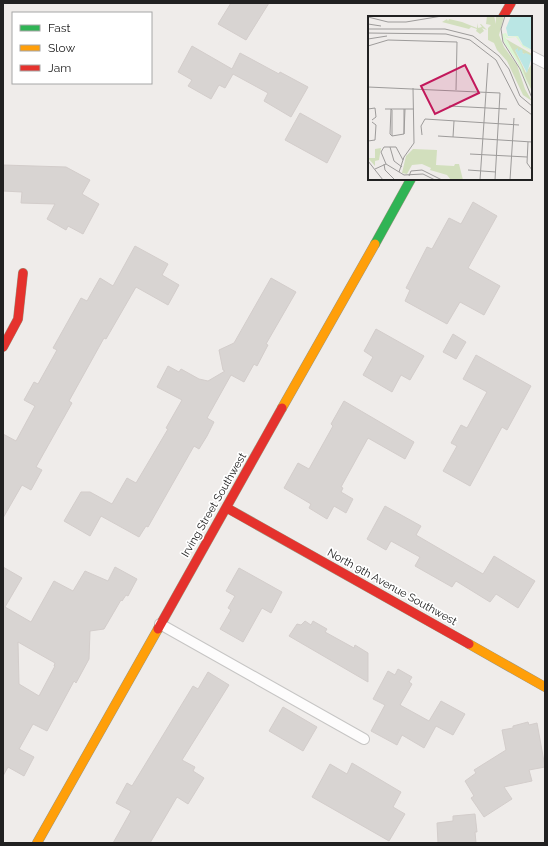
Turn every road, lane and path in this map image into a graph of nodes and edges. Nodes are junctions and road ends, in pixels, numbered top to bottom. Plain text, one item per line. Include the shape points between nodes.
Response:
1 (511, 3) edge
2 (504, 16) edge
3 (532, 56) edge
4 (545, 63) edge
5 (410, 180) edge
6 (23, 273) dead end
7 (3, 346) edge
8 (227, 508) junction
9 (160, 624) junction
10 (545, 687) edge
11 (364, 739) dead end
12 (37, 843) edge

1 - 2 street
3 - 4 lane
5 - 8 street, Irving Street Southwest
6 - 7 street via 18,319
8 - 9 street, Irving Street Southwest
8 - 10 street, North 9th Avenue Southwest
9 - 11 lane
9 - 12 street, Irving Street Southwest

